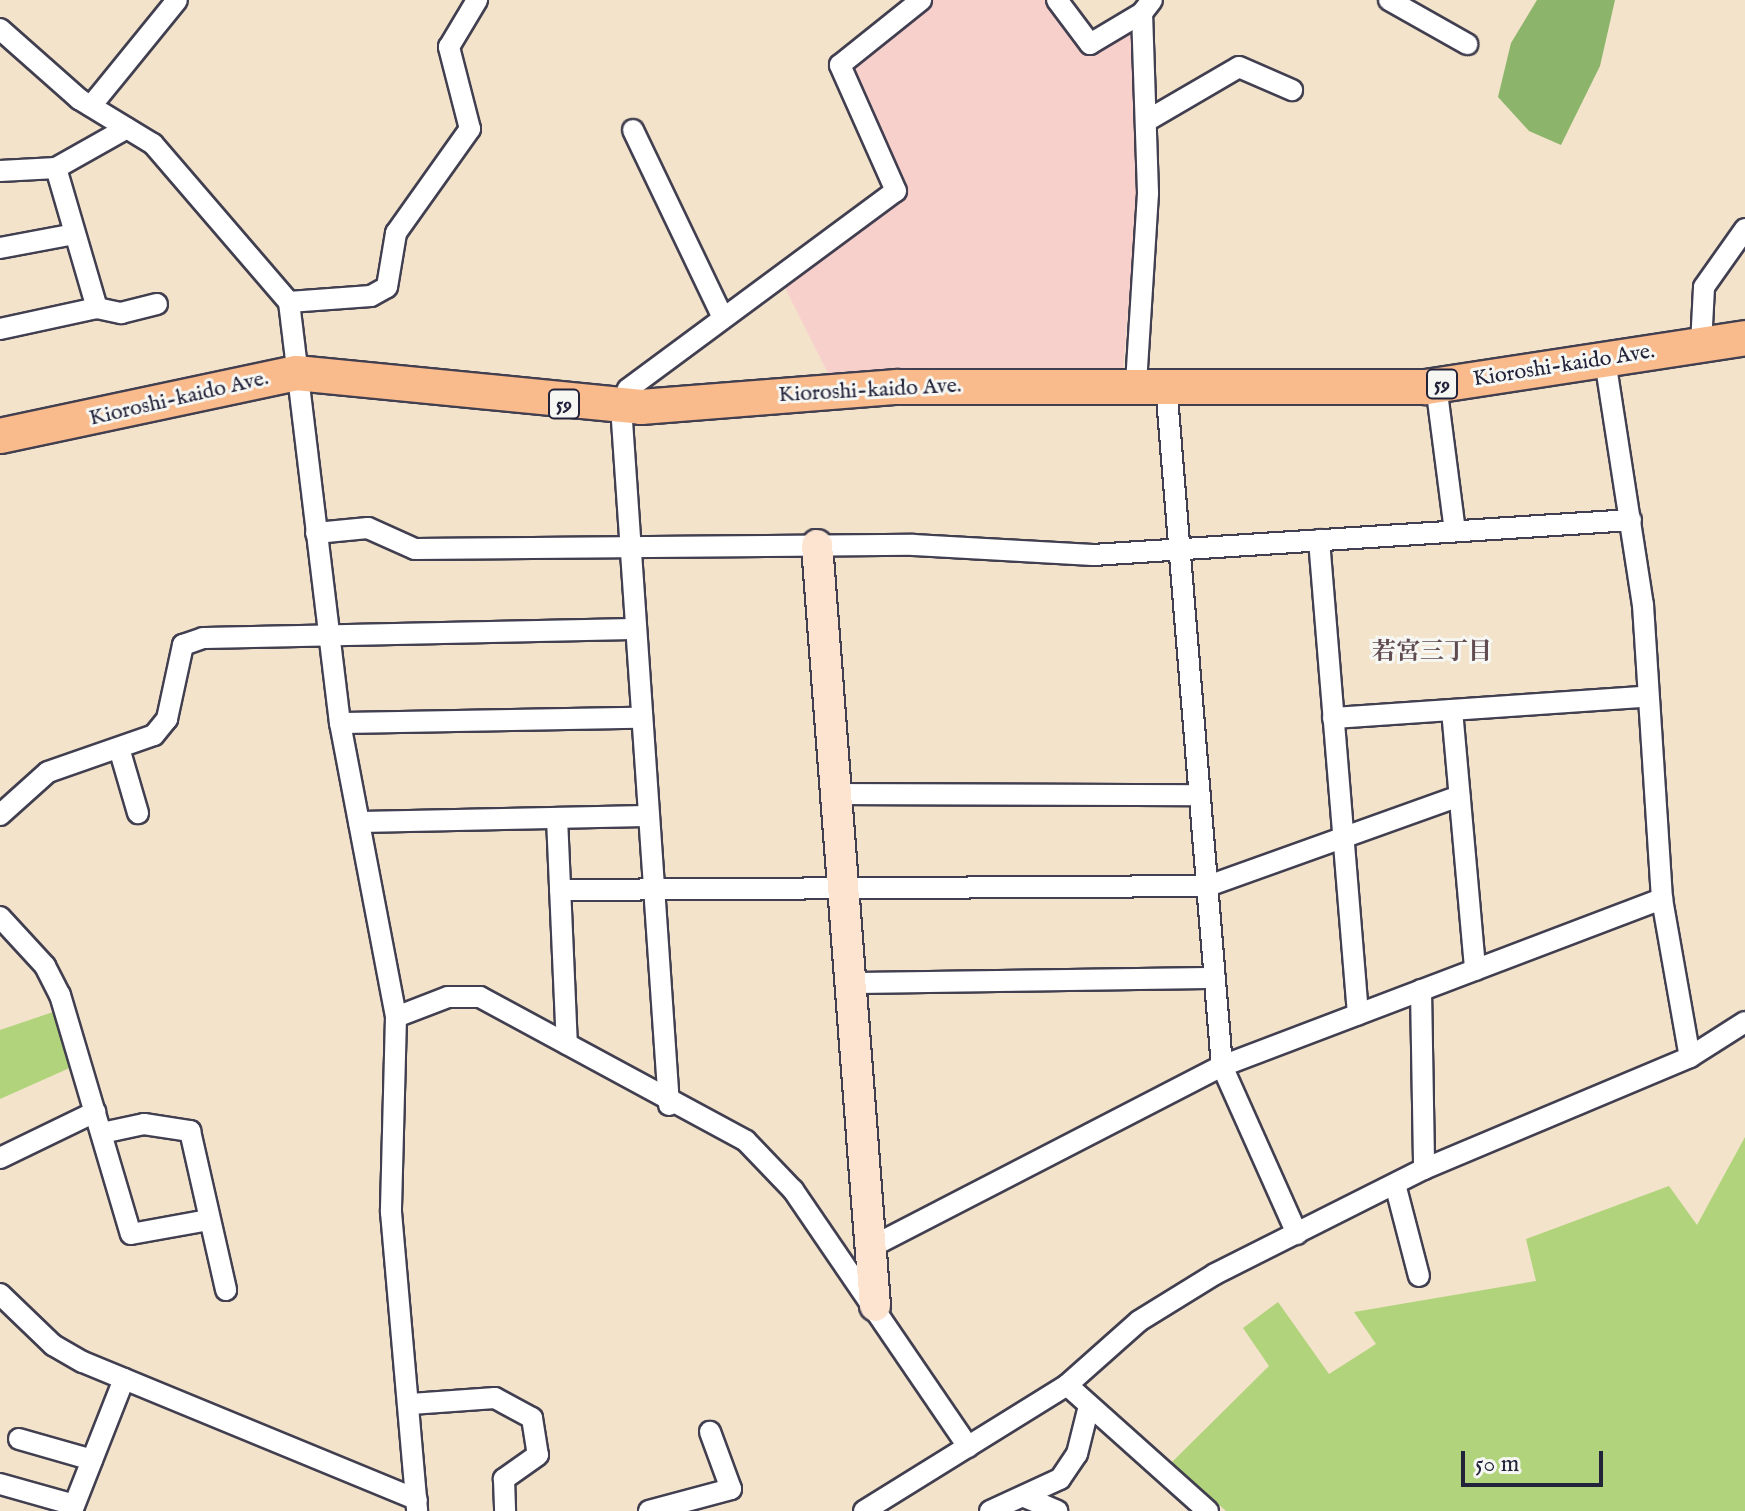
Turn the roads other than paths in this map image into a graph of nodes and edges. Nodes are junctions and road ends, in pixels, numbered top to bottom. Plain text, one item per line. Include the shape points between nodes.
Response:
1 (177, 0) edge
2 (477, 0) edge
3 (921, 0) edge
4 (1057, 0) edge
5 (1389, 0) edge
6 (1147, 6) edge
7 (0, 29) edge
8 (1467, 44) dead end
9 (1292, 90) dead end
10 (91, 106) junction
11 (1148, 120) junction
12 (127, 128) junction
13 (633, 130) dead end
14 (56, 168) junction
15 (0, 171) edge
16 (1745, 229) edge
17 (75, 234) junction
18 (0, 248) edge
19 (289, 302) junction
20 (157, 304) dead end
21 (97, 308) junction
22 (723, 318) junction
23 (0, 329) edge
24 (1745, 338) edge
25 (1701, 345) junction
26 (1605, 360) junction
27 (296, 373) junction
28 (1151, 384) junction
29 (1436, 385) junction
30 (621, 407) junction
31 (0, 436) edge
32 (1631, 520) junction
33 (1455, 531) junction
34 (316, 533) junction
35 (1319, 540) junction
36 (817, 545) junction
37 (629, 547) junction
38 (1180, 549) junction
39 (635, 629) junction
40 (327, 632) junction
41 (1645, 697) junction
42 (1452, 710) junction
43 (641, 718) junction
44 (1333, 718) junction
45 (340, 723) junction
46 (119, 748) junction
47 (836, 794) junction
48 (1200, 795) junction
49 (1459, 796) junction
50 (138, 813) dead end
51 (0, 815) edge
52 (648, 816) junction
53 (557, 818) junction
54 (359, 822) junction
55 (1343, 838) junction
56 (1208, 886) junction
57 (843, 889) junction
58 (560, 890) junction
59 (654, 892) junction
60 (1662, 899) junction
61 (0, 917) edge
62 (1475, 970) junction
63 (1215, 978) junction
64 (851, 983) junction
65 (1421, 990) junction
66 (1358, 1014) junction
67 (396, 1017) junction
68 (1745, 1022) edge
69 (567, 1044) junction
70 (1690, 1057) junction
71 (1222, 1066) junction
72 (669, 1105) junction
73 (95, 1112) junction
74 (102, 1133) junction
75 (0, 1158) edge
76 (1424, 1169) junction
77 (1395, 1184) junction
78 (208, 1220) junction
79 (1297, 1234) junction
80 (871, 1247) junction
81 (1419, 1276) dead end
82 (226, 1290) dead end
83 (0, 1294) edge
84 (875, 1306) junction
85 (124, 1379) junction
86 (1067, 1385) junction
87 (411, 1404) junction
88 (1089, 1406) junction
89 (710, 1432) dead end
90 (19, 1439) dead end
91 (968, 1447) junction
92 (92, 1460) junction
93 (0, 1484) edge
94 (1027, 1498) junction
95 (417, 1506) edge
96 (73, 1508) edge
97 (505, 1511) edge
98 (649, 1511) edge
99 (864, 1511) edge
100 (990, 1511) edge
101 (1057, 1511) edge
102 (1208, 1511) edge

1 - 10 street
2 - 19 street via 449,47 470,129 396,233 387,287 371,296
3 - 22 street via 840,65 896,191
4 - 6 street via 1090,44
5 - 8 street
6 - 11 street
7 - 10 street
9 - 11 street via 1239,67
10 - 12 street
11 - 28 street
12 - 14 street
12 - 19 street via 153,144
13 - 22 street
14 - 15 street
14 - 17 street
16 - 25 street via 1704,287
17 - 18 street
17 - 21 street
19 - 27 street
20 - 21 street via 121,313
21 - 23 street
22 - 30 street via 628,389
24 - 25 main road, Kioroshi-kaido Ave. / 59
25 - 26 main road, Kioroshi-kaido Ave. / 59
26 - 29 main road, Kioroshi-kaido Ave. / 59
26 - 32 street
27 - 30 main road, Kioroshi-kaido Ave. / 59
27 - 31 main road, Kioroshi-kaido Ave. / 59
27 - 34 street
28 - 29 main road, Kioroshi-kaido Ave. / 59
28 - 30 main road, Kioroshi-kaido Ave. / 59 via 897,387
28 - 38 street
29 - 33 street
30 - 37 street
32 - 33 street
32 - 41 street via 1643,605
33 - 35 street
34 - 37 street via 368,528 415,549
34 - 40 street
35 - 38 street
35 - 44 street
36 - 37 street
36 - 38 street via 999,546 1093,555
36 - 47 street
37 - 39 street
38 - 48 street
39 - 40 street
39 - 43 street
40 - 45 street
40 - 46 street via 183,645 167,719 154,735
41 - 42 street
41 - 60 street
42 - 44 street
42 - 49 street
43 - 45 street
43 - 52 street
44 - 55 street
45 - 54 street
46 - 50 street
46 - 51 street via 48,772
47 - 48 street
47 - 57 street
48 - 56 street
49 - 55 street
49 - 62 street
52 - 53 street
52 - 59 street
53 - 54 street
53 - 58 street
54 - 67 street
55 - 56 street
55 - 66 street
56 - 57 street
56 - 63 street
57 - 59 street
57 - 64 street
58 - 59 street
58 - 69 street
59 - 72 street
60 - 62 street
60 - 70 street
61 - 73 street via 45,966 60,995
62 - 65 street
63 - 64 street
63 - 71 street
64 - 80 street
65 - 66 street
65 - 76 street
66 - 71 street
67 - 69 street via 448,997 480,997
67 - 87 street via 391,1212
68 - 70 street
69 - 72 street
70 - 76 street
71 - 79 street
71 - 80 street
72 - 84 street via 761,1154
73 - 74 street
73 - 75 street
74 - 78 street via 144,1124 190,1131
74 - 78 street via 131,1234
76 - 77 street
77 - 79 street
77 - 81 street
78 - 82 street
79 - 86 street via 1139,1321
80 - 84 street
83 - 85 street via 53,1345
84 - 91 street
85 - 92 street
85 - 95 street
86 - 88 street
86 - 91 street
87 - 95 street
87 - 97 street via 495,1398 532,1418 538,1455 504,1479
88 - 94 street via 1077,1454 1060,1479
88 - 102 street
89 - 98 street via 731,1489
90 - 92 street
91 - 99 street
92 - 96 street
93 - 96 street
94 - 100 street
94 - 101 street

